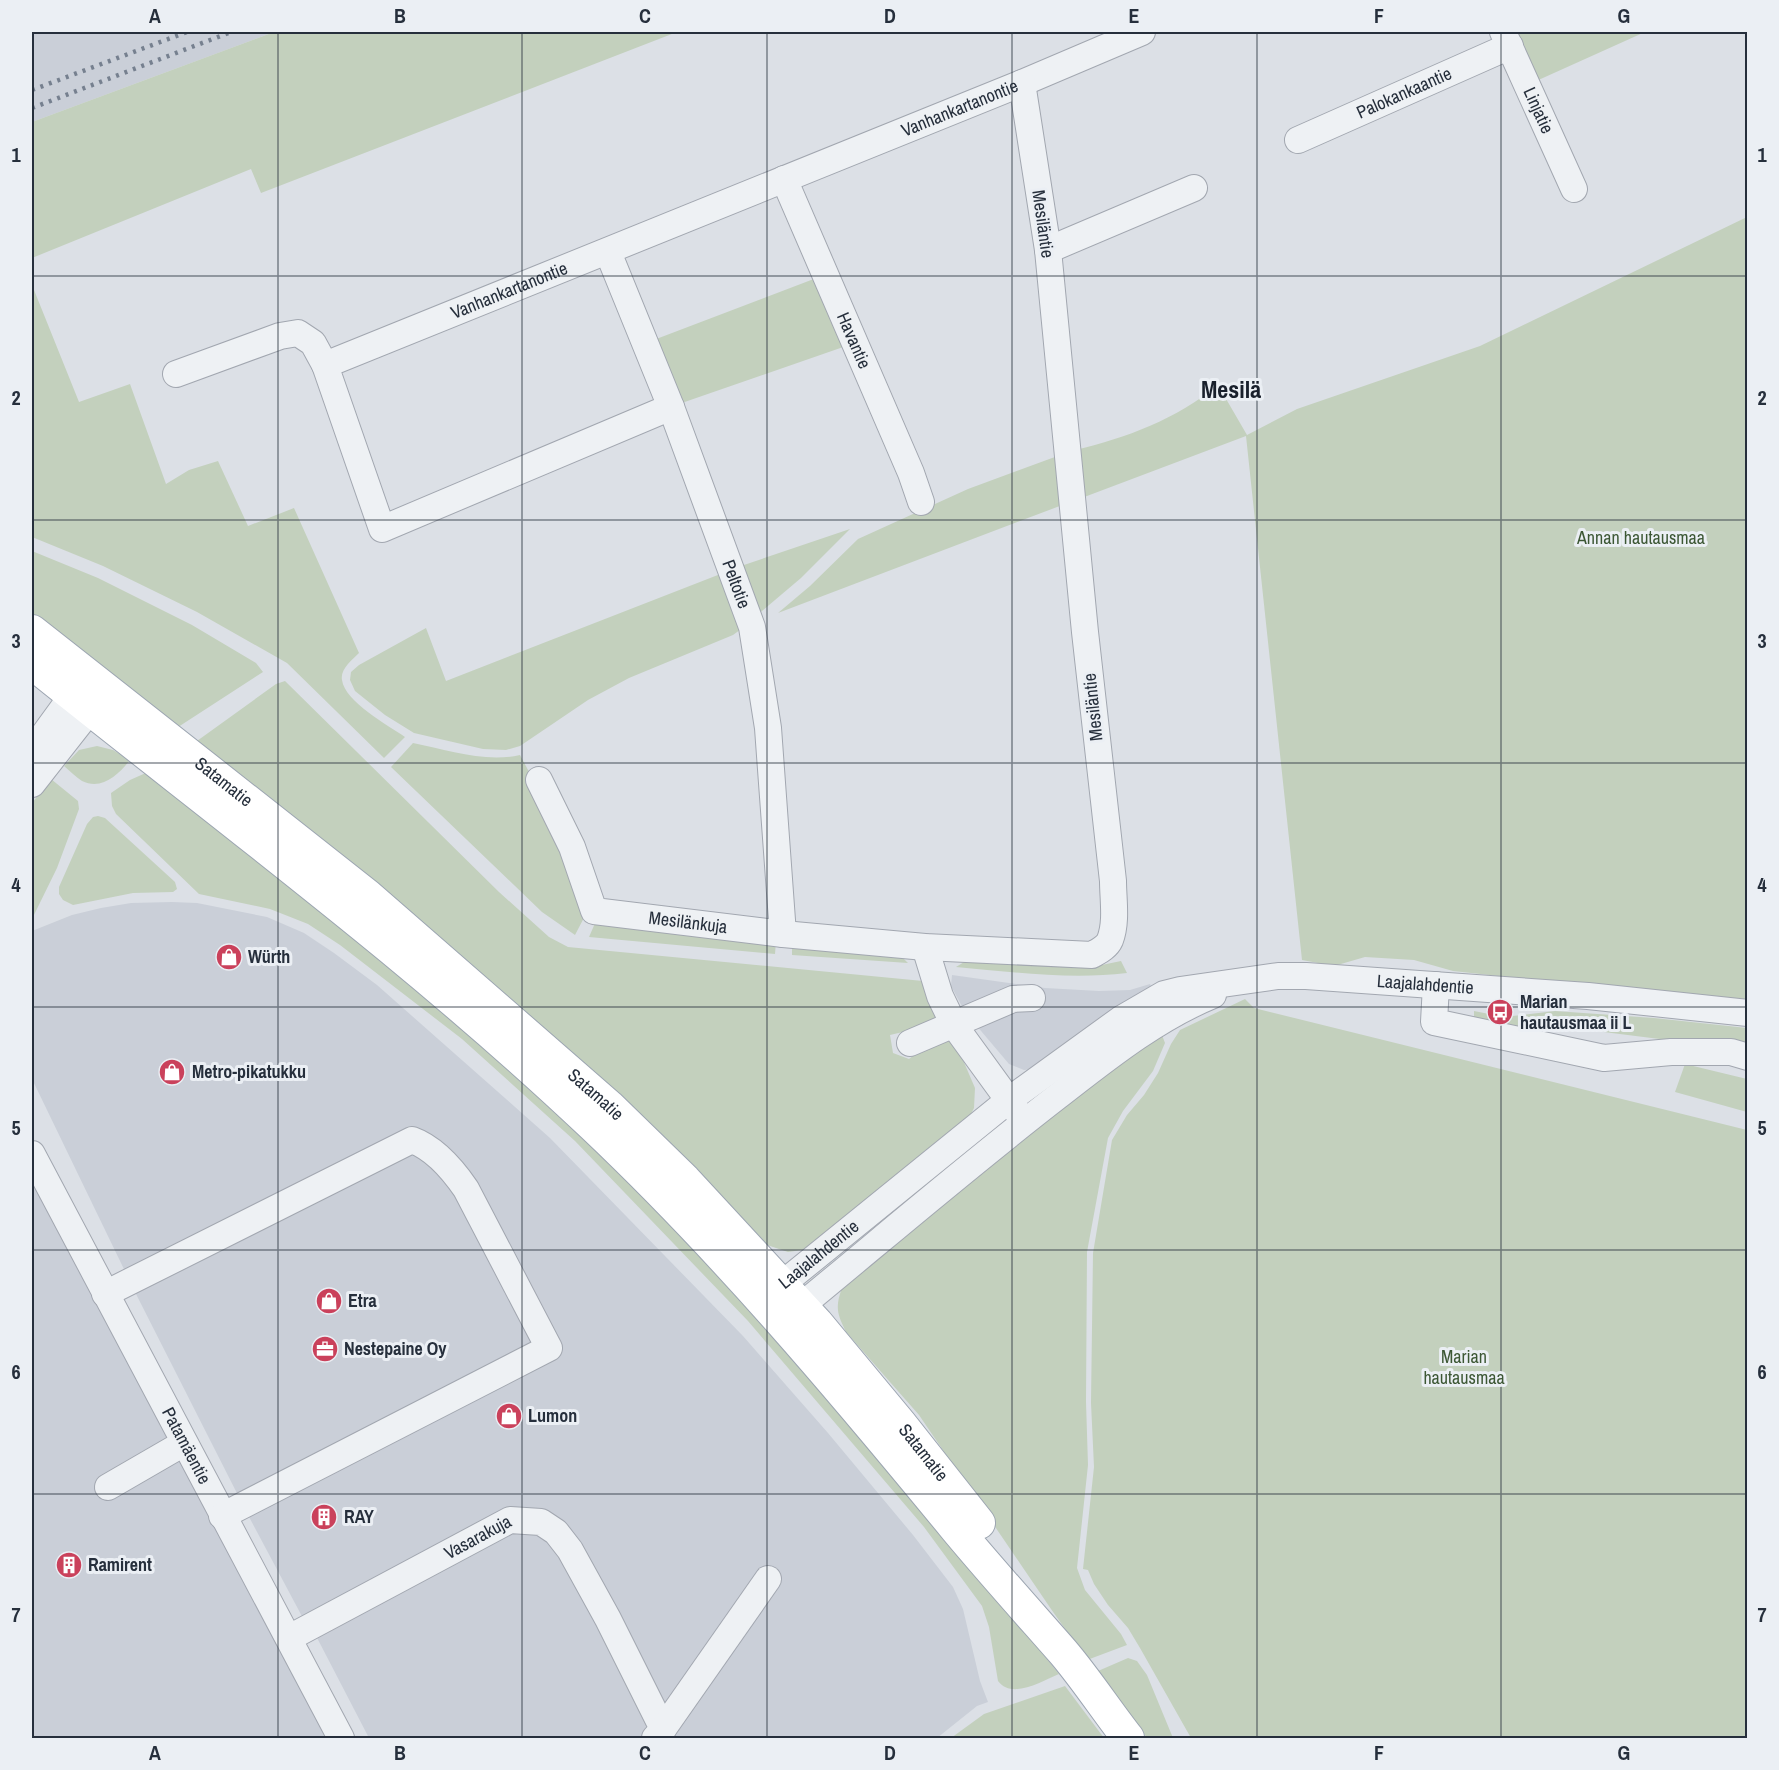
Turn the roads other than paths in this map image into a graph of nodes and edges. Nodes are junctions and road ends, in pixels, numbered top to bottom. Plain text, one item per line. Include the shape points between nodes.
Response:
1 (1142, 32) edge
2 (1507, 39) edge
3 (1022, 83) junction
4 (1298, 140) dead end
5 (784, 179) junction
6 (1194, 188) dead end
7 (1574, 189) dead end
8 (1048, 250) junction
9 (608, 252) junction
10 (325, 365) junction
11 (176, 374) dead end
12 (670, 407) junction
13 (921, 501) dead end
14 (32, 631) edge
15 (32, 663) edge
16 (87, 696) junction
17 (32, 751) edge
18 (539, 780) dead end
19 (32, 784) edge
20 (783, 934) junction
21 (925, 947) junction
22 (1246, 981) junction
23 (1436, 985) junction
24 (1032, 998) dead end
25 (1748, 1013) edge
26 (954, 1025) junction
27 (910, 1043) dead end
28 (1748, 1057) edge
29 (1009, 1100) junction
30 (1024, 1122) junction
31 (32, 1154) edge
32 (105, 1294) junction
33 (785, 1302) junction
34 (184, 1443) junction
35 (108, 1487) dead end
36 (222, 1516) junction
37 (768, 1579) dead end
38 (289, 1638) junction
39 (659, 1733) edge
40 (341, 1738) edge
41 (1128, 1738) edge

1 - 3 street, Vanhankartanontie
2 - 4 street, Palokankaantie
2 - 7 street, Linjatie
3 - 5 street, Vanhankartanontie
3 - 8 street, Mesiläntie
5 - 9 street, Vanhankartanontie
5 - 13 street, Havantie
6 - 8 street
8 - 21 street, Mesiläntie via 1114,920 1110,940 1104,949 1092,955
9 - 10 street, Vanhankartanontie
9 - 12 street, Peltotie
10 - 11 street via 313,343 298,333
10 - 12 street via 382,529
12 - 20 street, Peltotie via 752,627 768,728
14 - 16 main road, Satamatie
15 - 16 main road, Satamatie
16 - 17 street
16 - 19 street
16 - 33 main road, Satamatie via 494,1036 670,1203
18 - 20 street, Mesilänkuja via 572,847 594,911
20 - 21 street, Mesilänkuja
21 - 26 street via 940,996
22 - 23 street, Laajalahdentie via 1306,976
22 - 29 street, Laajalahdentie via 1164,994 1121,1019
22 - 30 street, Laajalahdentie via 1172,1013
23 - 25 street, Laajalahdentie
23 - 28 street via 1434,1022 1604,1058 1671,1052 1731,1052
24 - 26 street via 1013,999
26 - 27 street
26 - 29 street
29 - 30 street
29 - 33 street, Laajalahdentie
30 - 33 street, Laajalahdentie
31 - 32 street, Patamäentie
32 - 34 street, Patamäentie
32 - 36 street via 412,1140 430,1150 457,1177 549,1348
33 - 41 main road, Satamatie via 881,1437 1065,1654
34 - 35 street
34 - 36 street, Patamäentie
36 - 38 street, Patamäentie
37 - 39 street
38 - 39 street, Vasarakuja via 510,1520 541,1522 556,1532 570,1550 608,1619
38 - 40 street, Patamäentie

